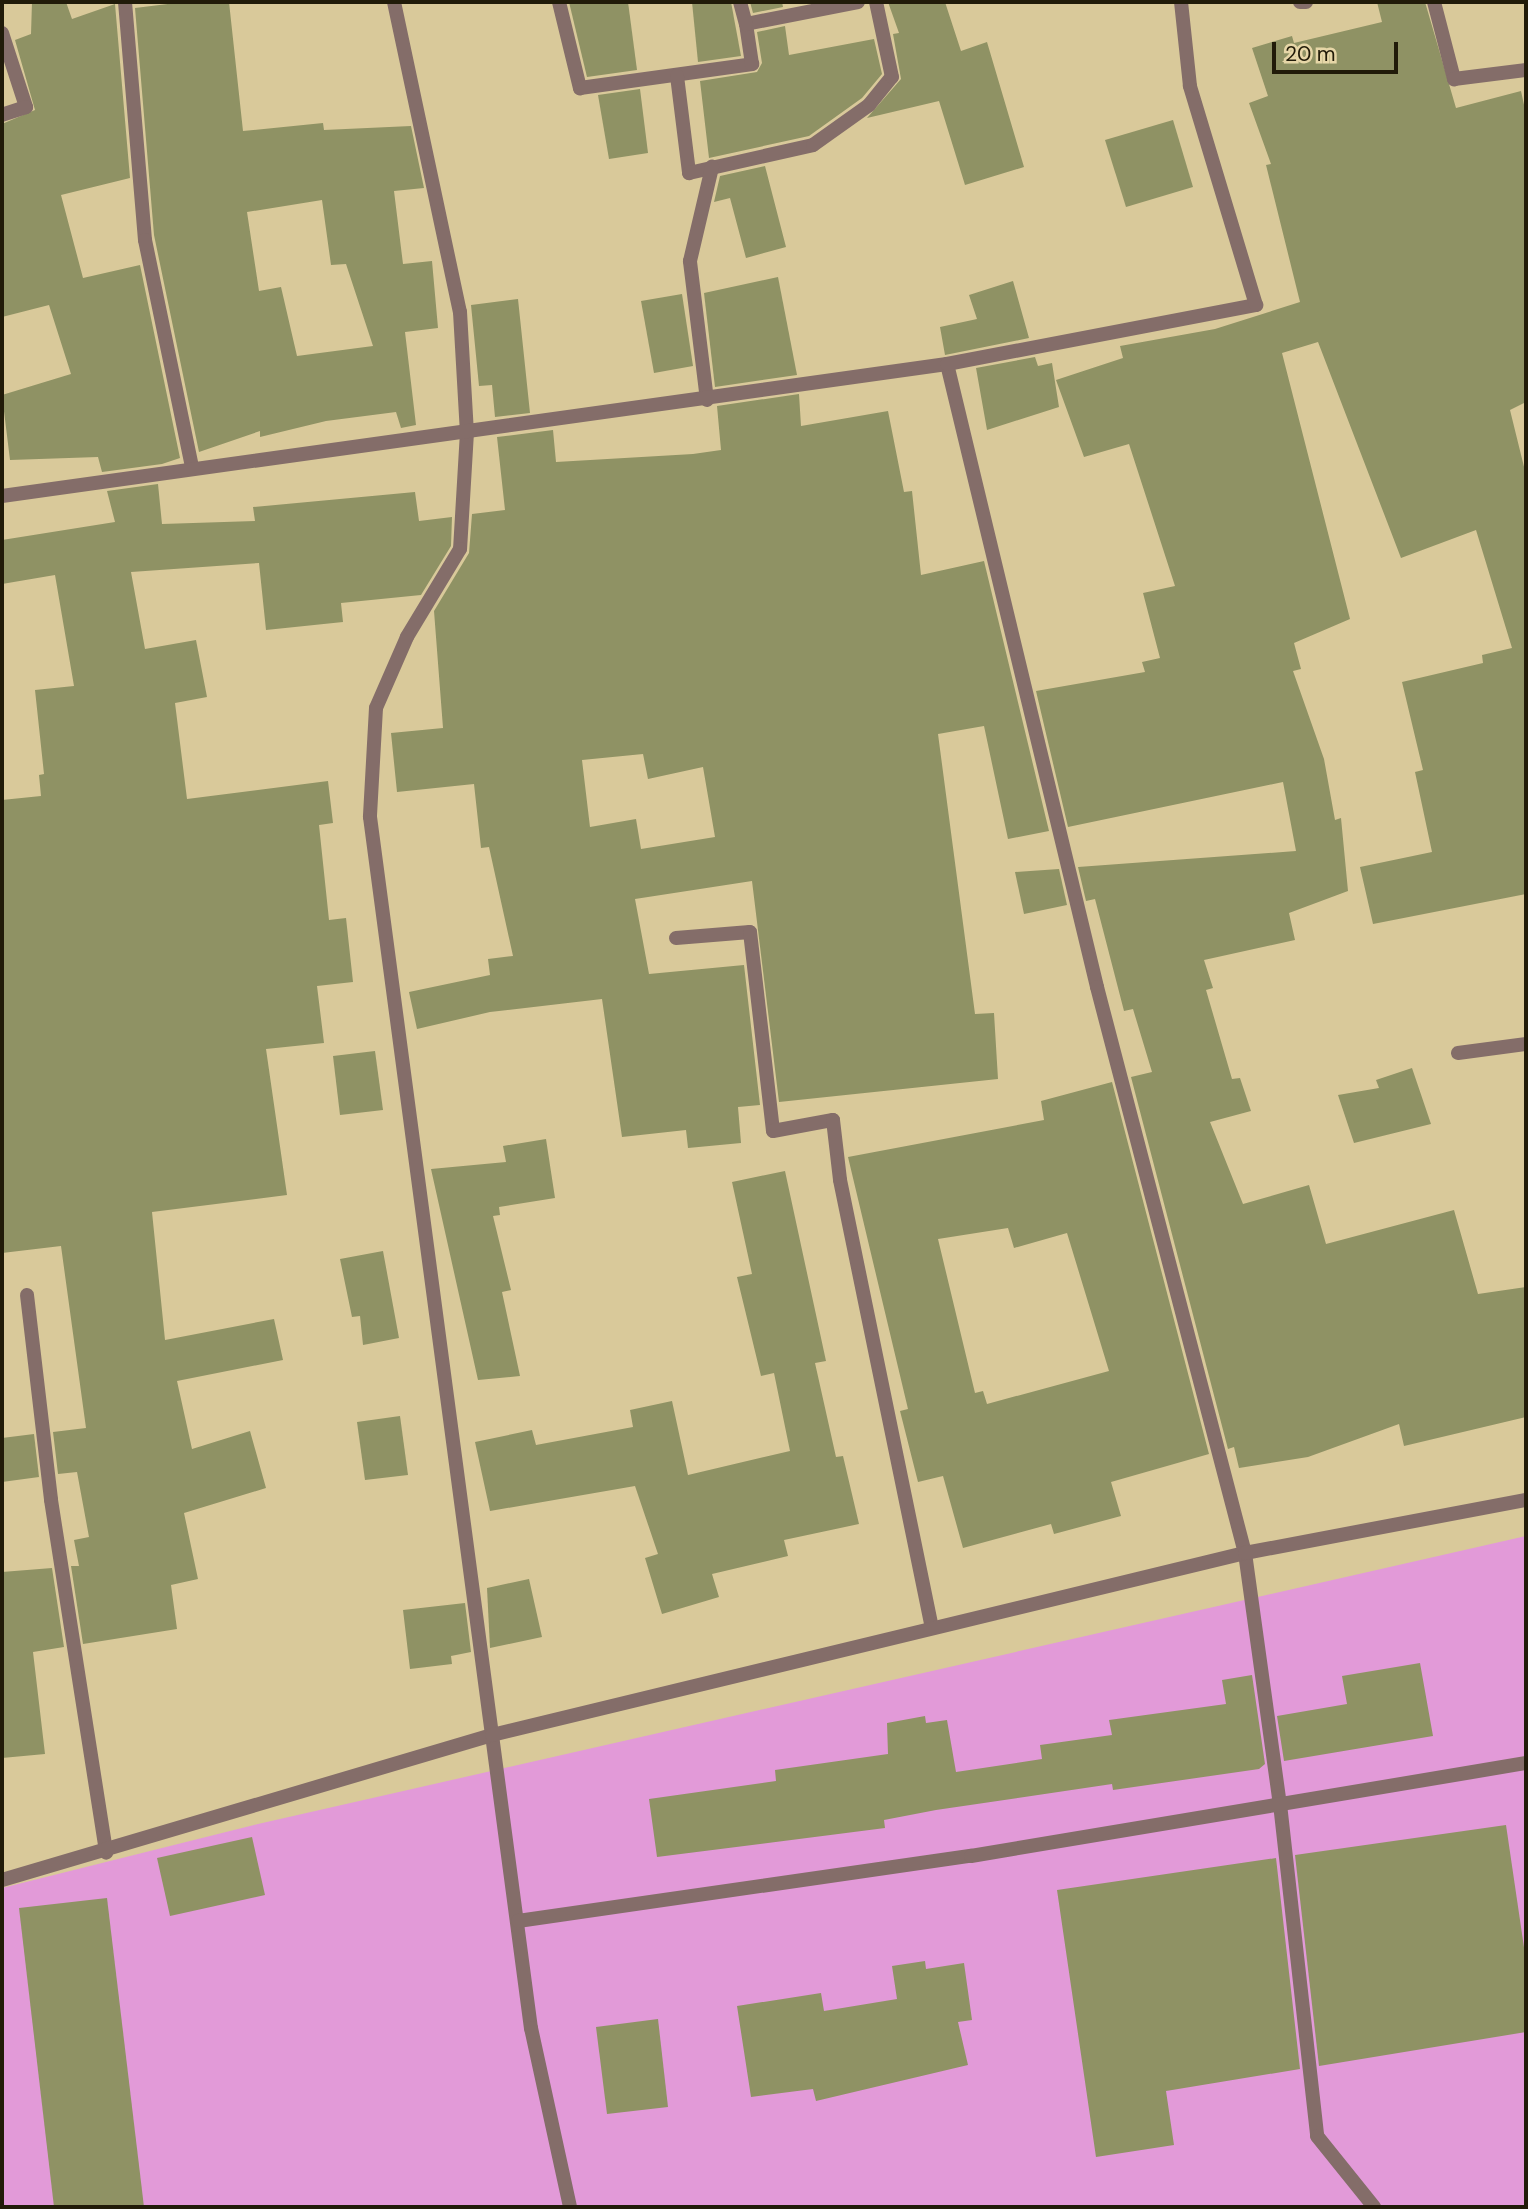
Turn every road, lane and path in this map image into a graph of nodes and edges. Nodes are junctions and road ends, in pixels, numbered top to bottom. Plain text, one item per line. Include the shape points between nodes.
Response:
1 (125, 2) edge
2 (394, 2) edge
3 (559, 2) edge
4 (740, 2) edge
5 (858, 2) edge
6 (876, 2) edge
7 (1181, 2) edge
8 (1300, 2) edge
9 (1306, 2) edge
10 (1434, 2) edge
11 (746, 24) junction
12 (2, 33) edge
13 (1526, 70) edge
14 (677, 76) junction
15 (2, 115) edge
16 (712, 167) junction
17 (947, 364) junction
18 (707, 400) junction
19 (467, 432) junction
20 (192, 467) junction
21 (2, 496) edge
22 (676, 938) dead end
23 (1526, 1044) edge
24 (1458, 1053) dead end
25 (27, 1295) dead end
26 (1526, 1500) edge
27 (1245, 1553) junction
28 (931, 1625) junction
29 (492, 1735) junction
30 (1526, 1763) edge
31 (1280, 1804) junction
32 (106, 1853) junction
33 (2, 1880) edge
34 (518, 1922) junction
35 (570, 2207) edge
36 (1374, 2207) edge

1 - 20 street via 145,240
2 - 19 street via 460,312
3 - 14 street via 580,88
4 - 11 street
5 - 11 street
6 - 16 street via 892,77 869,105 813,145
7 - 17 street via 1190,86 1256,305
8 - 9 street
10 - 13 street via 1454,79 1511,76
11 - 14 street via 752,64
12 - 15 street via 26,107
14 - 16 street via 689,173
16 - 18 street via 690,261
17 - 18 street
17 - 27 street via 1097,987
18 - 19 street
19 - 20 street
19 - 29 street via 460,549 407,637 376,708 370,817
20 - 21 street
22 - 28 street via 750,932 773,1131 833,1120 840,1180
23 - 24 street
25 - 32 street via 51,1500
26 - 27 street
27 - 28 street
27 - 31 street
28 - 29 street
29 - 32 street
29 - 34 street
30 - 31 street
31 - 34 street
31 - 36 street via 1317,2136
32 - 33 street
34 - 35 street via 531,2028

